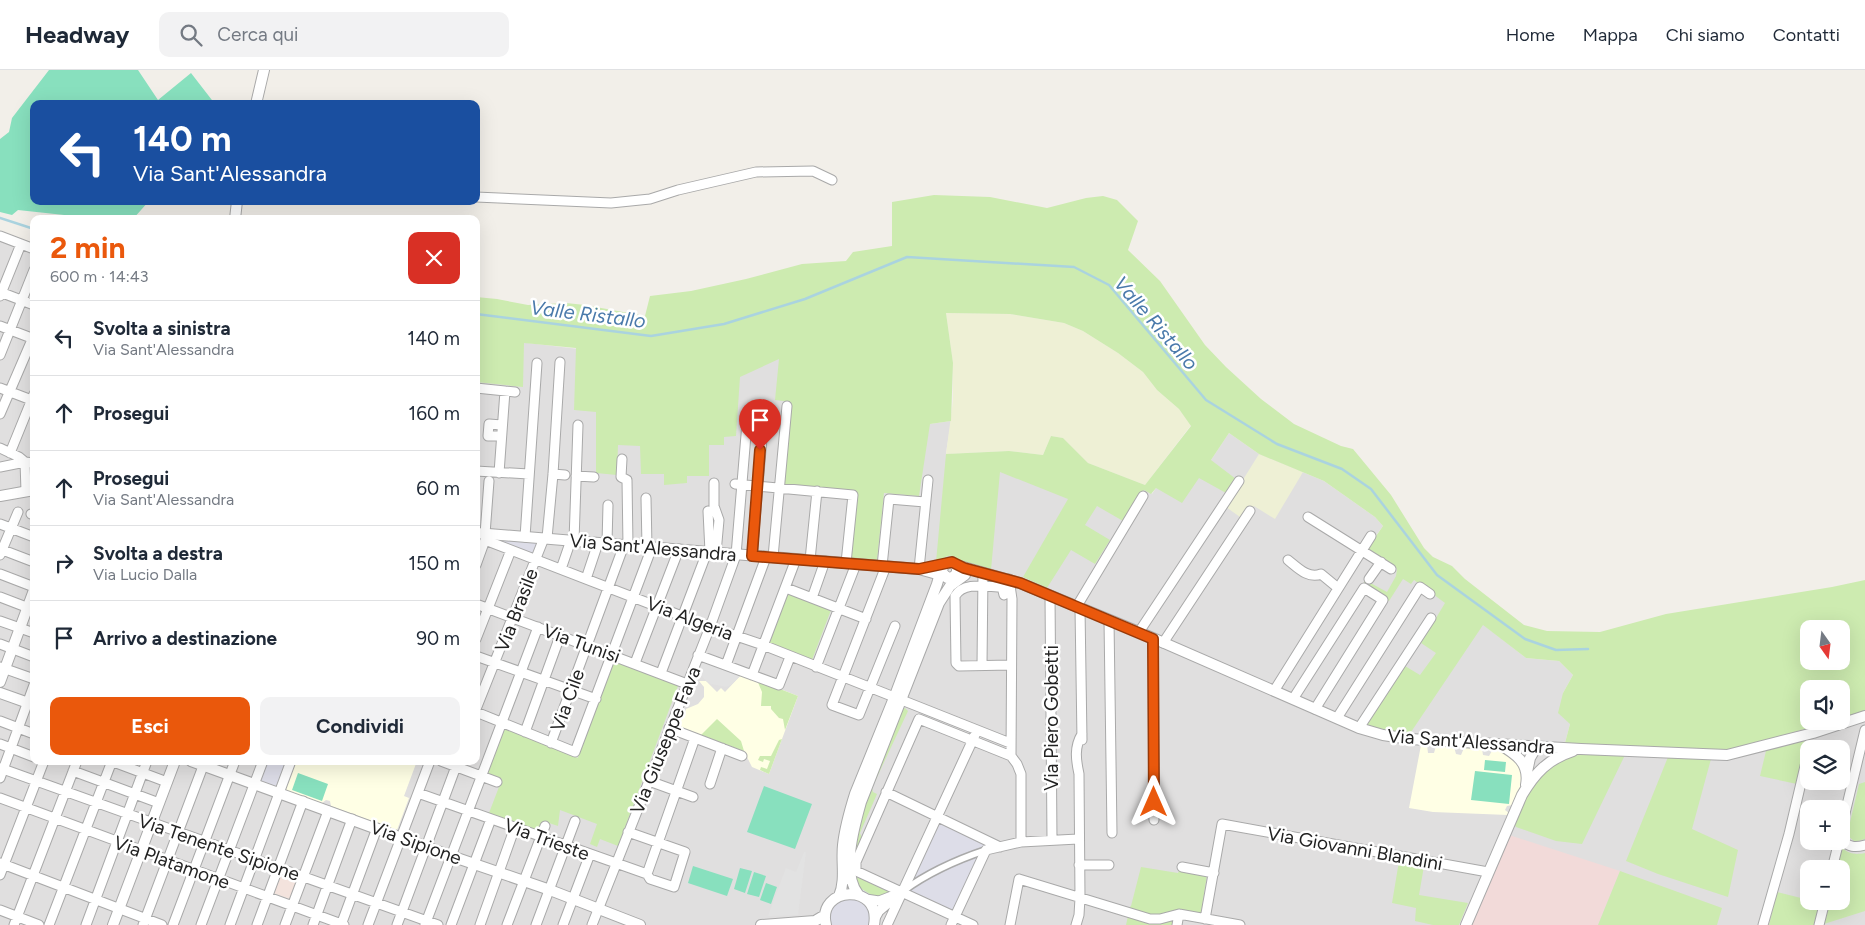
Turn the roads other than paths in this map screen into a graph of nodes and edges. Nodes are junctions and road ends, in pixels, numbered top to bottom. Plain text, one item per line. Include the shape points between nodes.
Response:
1 (264, 70) edge
2 (257, 100) edge
3 (832, 180) dead end
4 (480, 197) edge
5 (0, 236) edge
6 (21, 244) junction
7 (30, 247) edge
8 (30, 280) edge
9 (0, 293) edge
10 (22, 301) junction
11 (30, 304) edge
12 (0, 326) edge
13 (11, 330) junction
14 (30, 337) edge
15 (30, 345) edge
16 (0, 355) edge
17 (560, 362) dead end
18 (537, 364) dead end
19 (0, 388) edge
20 (480, 388) edge
21 (505, 391) junction
22 (9, 392) junction
23 (515, 392) dead end
24 (30, 397) edge
25 (30, 405) edge
26 (787, 406) dead end
27 (748, 411) dead end
28 (0, 414) edge
29 (764, 415) dead end
30 (502, 425) junction
31 (578, 426) dead end
32 (501, 436) junction
33 (0, 448) edge
34 (10, 453) junction
35 (622, 459) dead end
36 (30, 463) edge
37 (0, 467) edge
38 (480, 471) edge
39 (499, 473) junction
40 (529, 474) junction
41 (553, 474) junction
42 (565, 475) dead end
43 (576, 476) junction
44 (594, 477) dead end
45 (928, 480) dead end
46 (1239, 481) dead end
47 (489, 482) dead end
48 (714, 483) dead end
49 (739, 484) junction
50 (757, 486) junction
51 (779, 488) junction
52 (30, 491) edge
53 (817, 491) junction
54 (0, 496) edge
55 (1143, 496) dead end
56 (646, 498) dead end
57 (925, 502) junction
58 (608, 504) dead end
59 (708, 511) dead end
60 (1250, 511) dead end
61 (18, 512) dead end
62 (1308, 517) dead end
63 (0, 524) edge
64 (11, 528) junction
65 (30, 535) edge
66 (484, 535) edge
67 (1371, 536) dead end
68 (525, 537) junction
69 (545, 538) junction
70 (573, 540) junction
71 (602, 543) junction
72 (626, 545) junction
73 (649, 547) junction
74 (679, 549) junction
75 (480, 550) edge
76 (511, 550) junction
77 (1362, 550) junction
78 (1, 551) edge
79 (711, 552) junction
80 (736, 554) junction
81 (752, 556) junction
82 (770, 557) junction
83 (535, 559) junction
84 (796, 559) junction
85 (810, 560) junction
86 (1288, 560) dead end
87 (30, 561) edge
88 (825, 561) junction
89 (1381, 562) junction
90 (851, 563) junction
91 (884, 566) junction
92 (561, 569) junction
93 (919, 569) junction
94 (1392, 569) dead end
95 (982, 573) junction
96 (0, 574) edge
97 (942, 574) junction
98 (966, 575) junction
99 (586, 578) junction
100 (1009, 579) junction
101 (1369, 579) dead end
102 (1020, 583) junction
103 (30, 586) edge
104 (608, 586) junction
105 (983, 587) junction
106 (786, 588) junction
107 (1338, 588) junction
108 (1430, 594) dead end
109 (1050, 595) junction
110 (634, 596) junction
111 (0, 597) edge
112 (1008, 597) junction
113 (812, 598) junction
114 (939, 602) junction
115 (480, 605) edge
116 (658, 605) junction
117 (1079, 607) junction
118 (488, 608) junction
119 (30, 609) edge
120 (839, 609) junction
121 (682, 616) junction
122 (513, 618) junction
123 (1431, 618) dead end
124 (866, 620) junction
125 (1109, 620) junction
126 (0, 621) edge
127 (895, 626) dead end
128 (710, 627) junction
129 (20, 628) junction
130 (538, 628) junction
131 (480, 629) edge
132 (30, 632) edge
133 (1139, 632) junction
134 (560, 636) junction
135 (737, 636) junction
136 (1158, 641) junction
137 (0, 644) edge
138 (587, 645) junction
139 (763, 645) junction
140 (12, 648) junction
141 (612, 654) junction
142 (30, 655) edge
143 (698, 655) junction
144 (480, 657) edge
145 (790, 657) junction
146 (495, 662) junction
147 (635, 663) junction
148 (726, 665) junction
149 (1011, 665) junction
150 (982, 666) junction
151 (816, 667) junction
152 (2, 668) edge
153 (520, 672) junction
154 (661, 673) junction
155 (752, 675) junction
156 (843, 676) junction
157 (30, 678) edge
158 (544, 680) junction
159 (0, 682) edge
160 (687, 684) junction
161 (869, 688) junction
162 (570, 690) junction
163 (1274, 690) junction
164 (0, 693) edge
165 (596, 699) junction
166 (898, 699) junction
167 (1293, 699) junction
168 (480, 701) edge
169 (30, 704) edge
170 (30, 706) edge
171 (1315, 709) junction
172 (480, 713) edge
173 (1865, 716) edge
174 (1337, 718) junction
175 (0, 721) edge
176 (501, 722) junction
177 (18, 728) junction
178 (669, 728) junction
179 (1359, 728) junction
180 (977, 730) junction
181 (1865, 730) edge
182 (30, 732) edge
183 (525, 732) junction
184 (1813, 733) junction
185 (695, 738) junction
186 (1811, 740) edge
187 (973, 741) junction
188 (551, 743) junction
189 (1010, 743) junction
190 (0, 744) edge
191 (1498, 744) junction
192 (1537, 746) junction
193 (11, 748) junction
194 (722, 748) junction
195 (1581, 749) junction
196 (30, 755) edge
197 (742, 756) dead end
198 (1011, 756) junction
199 (42, 765) edge
200 (76, 765) edge
201 (110, 765) edge
202 (124, 765) edge
203 (146, 765) edge
204 (173, 765) edge
205 (204, 765) edge
206 (206, 765) edge
207 (234, 765) edge
208 (261, 765) edge
209 (290, 765) edge
210 (428, 765) edge
211 (458, 765) edge
212 (460, 765) edge
213 (1539, 770) junction
214 (74, 771) junction
215 (1, 772) edge
216 (144, 772) junction
217 (1527, 772) junction
218 (230, 775) junction
219 (481, 776) junction
220 (36, 781) junction
221 (649, 781) junction
222 (104, 782) junction
223 (167, 782) junction
224 (497, 782) dead end
225 (254, 784) junction
226 (710, 784) dead end
227 (1800, 787) edge
228 (66, 791) junction
229 (676, 791) junction
230 (886, 792) junction
231 (279, 793) junction
232 (418, 793) junction
233 (135, 794) junction
234 (1522, 795) junction
235 (0, 798) edge
236 (693, 798) dead end
237 (1848, 800) edge
238 (303, 801) junction
239 (96, 802) junction
240 (443, 802) junction
241 (159, 803) junction
242 (26, 808) junction
243 (468, 810) junction
244 (328, 811) junction
245 (128, 815) junction
246 (938, 817) junction
247 (55, 818) junction
248 (491, 819) junction
249 (352, 820) junction
250 (1154, 820) dead end
251 (575, 821) dead end
252 (152, 823) junction
253 (545, 826) dead end
254 (515, 827) junction
255 (377, 828) junction
256 (86, 830) junction
257 (179, 832) junction
258 (628, 832) junction
259 (1112, 833) dead end
260 (541, 836) junction
261 (402, 837) junction
262 (1078, 839) junction
263 (1052, 840) junction
264 (117, 842) junction
265 (204, 842) junction
266 (1021, 842) junction
267 (658, 843) junction
268 (1865, 845) edge
269 (566, 846) junction
270 (1850, 846) edge
271 (426, 847) junction
272 (1000, 847) junction
273 (141, 850) junction
274 (229, 850) junction
275 (986, 850) junction
276 (590, 854) junction
277 (451, 856) junction
278 (254, 858) junction
279 (168, 859) junction
280 (474, 863) junction
281 (2, 864) edge
282 (616, 864) junction
283 (1079, 864) junction
284 (1109, 865) dead end
285 (278, 867) junction
286 (1182, 867) dead end
287 (194, 869) junction
288 (500, 872) junction
289 (1488, 872) junction
290 (1214, 873) junction
291 (647, 874) junction
292 (0, 875) edge
293 (33, 875) junction
294 (304, 877) junction
295 (218, 878) junction
296 (525, 881) junction
297 (327, 885) junction
298 (63, 887) junction
299 (244, 888) junction
300 (550, 890) junction
301 (901, 893) junction
302 (352, 895) junction
303 (839, 896) junction
304 (268, 897) junction
305 (862, 897) junction
306 (1080, 898) junction
307 (573, 899) junction
308 (95, 900) junction
309 (376, 903) junction
310 (292, 906) junction
311 (119, 908) junction
312 (599, 908) junction
313 (0, 910) edge
314 (1822, 910) edge
315 (402, 912) junction
316 (1179, 914) junction
317 (317, 915) junction
318 (1205, 919) junction
319 (826, 920) edge
320 (16, 921) edge
321 (618, 921) edge
322 (874, 921) edge
323 (144, 922) edge
324 (957, 922) edge
325 (426, 923) edge
326 (801, 924) edge
327 (39, 925) edge
328 (49, 925) edge
329 (86, 925) edge
330 (113, 925) edge
331 (162, 925) edge
332 (173, 925) edge
333 (201, 925) edge
334 (230, 925) edge
335 (257, 925) edge
336 (285, 925) edge
337 (313, 925) edge
338 (342, 925) edge
339 (368, 925) edge
340 (397, 925) edge
341 (438, 925) edge
342 (452, 925) edge
343 (480, 925) edge
344 (507, 925) edge
345 (536, 925) edge
346 (563, 925) edge
347 (592, 925) edge
348 (640, 925) edge
349 (761, 925) edge
350 (887, 925) edge
351 (974, 925) edge
352 (1010, 925) edge
353 (1076, 925) edge
354 (1176, 925) edge
355 (1240, 925) edge
356 (1466, 925) edge
357 (1763, 925) edge
358 (1819, 925) edge

1 - 2 street
3 - 4 street via 812,171 756,172 650,199 611,203
5 - 6 street
6 - 7 street
6 - 9 street
8 - 10 street
9 - 10 street
10 - 11 street
10 - 13 street
12 - 13 street
13 - 14 street
13 - 16 street
15 - 22 street
17 - 41 street, Via Brasile
18 - 40 street
19 - 22 street
20 - 21 street
21 - 23 street
21 - 30 street
22 - 24 street
22 - 28 street
25 - 34 street
26 - 51 street
27 - 49 street, Via Giuseppe Fava
29 - 50 street
30 - 32 street
30 - 32 street via 489,424 488,436
31 - 43 street
32 - 39 street
33 - 34 street
34 - 36 street
35 - 72 street via 621,477 627,480
36 - 37 street
36 - 52 street
38 - 39 street
39 - 40 street
40 - 68 street
41 - 42 street
41 - 69 street, Via Brasile
43 - 44 street
43 - 70 street
45 - 57 street
46 - 133 street
47 - 66 street
48 - 79 street via 714,506 719,520
49 - 50 street
49 - 80 street, Via Giuseppe Fava
50 - 51 street
50 - 81 street
51 - 53 street
51 - 82 street
52 - 54 street
53 - 85 street
53 - 90 street via 853,495
55 - 117 street
56 - 73 street
57 - 91 street via 889,498
57 - 93 street
58 - 71 street
59 - 79 street
60 - 136 street
61 - 64 street
62 - 77 street
63 - 64 street
64 - 65 street
64 - 78 street
66 - 68 street, Via Sant'Alessandra
66 - 75 street
66 - 76 street, Via Algeria
67 - 77 street
68 - 69 street, Via Sant'Alessandra
69 - 70 street, Via Sant'Alessandra
69 - 83 street, Via Brasile
70 - 71 street, Via Sant'Alessandra
70 - 92 street
71 - 72 street, Via Sant'Alessandra
71 - 99 street
72 - 73 street, Via Sant'Alessandra
72 - 104 street, Via Cile
73 - 74 street, Via Sant'Alessandra
73 - 110 street
74 - 79 street, Via Sant'Alessandra
74 - 116 street
76 - 83 street, Via Algeria
76 - 118 street
77 - 89 street
77 - 107 street
78 - 87 street
79 - 80 street, Via Sant'Alessandra
79 - 121 street
80 - 81 street, Via Sant'Alessandra
80 - 128 street, Via Giuseppe Fava
81 - 82 street, Via Sant'Alessandra
82 - 84 street, Via Sant'Alessandra
82 - 135 street
83 - 92 street, Via Algeria
83 - 122 street, Via Brasile
84 - 85 street, Via Sant'Alessandra
84 - 106 street
85 - 88 street, Via Sant'Alessandra
86 - 107 street via 1307,575 1321,574
88 - 90 street, Via Sant'Alessandra
88 - 113 street
89 - 94 street
89 - 101 street
90 - 91 street, Via Sant'Alessandra
90 - 120 street
91 - 93 street, Via Sant'Alessandra
91 - 124 street
92 - 99 street, Via Algeria
93 - 97 street
93 - 97 street
95 - 97 street, Via Sant'Alessandra via 956,565 957,573
95 - 98 street
95 - 100 street, Via Sant'Alessandra
95 - 105 street
96 - 103 street
97 - 98 street
97 - 114 street
97 - 166 street
98 - 114 street via 950,586
99 - 104 street, Via Algeria
100 - 102 street, Via Sant'Alessandra
100 - 112 street
102 - 109 street, Via Sant'Alessandra
102 - 112 street
104 - 110 street, Via Algeria
104 - 138 street, Via Cile
105 - 112 street via 1002,587
105 - 150 street
105 - 150 street via 964,587 955,596 956,663 959,666
106 - 113 street
106 - 139 street
107 - 163 street
108 - 174 street via 1420,587
109 - 117 street, Via Sant'Alessandra
109 - 263 street, Via Piero Gobetti
110 - 116 street, Via Algeria
110 - 141 street
111 - 119 street
112 - 149 street
113 - 120 street
114 - 166 street
115 - 118 street, Via Tunisi
116 - 121 street, Via Algeria
116 - 147 street
117 - 125 street, Via Sant'Alessandra
117 - 262 street via 1082,734 1076,744
118 - 122 street, Via Tunisi
118 - 131 street
119 - 129 street
120 - 124 street
120 - 151 street
121 - 128 street, Via Algeria
121 - 154 street
122 - 130 street, Via Tunisi
122 - 146 street, Via Brasile
123 - 179 street
124 - 156 street
125 - 133 street, Via Sant'Alessandra
125 - 259 street
126 - 129 street
127 - 161 street
128 - 135 street, Via Algeria
128 - 143 street, Via Giuseppe Fava
129 - 132 street
129 - 140 street
130 - 134 street, Via Tunisi
130 - 153 street
133 - 136 street, Via Sant'Alessandra
134 - 138 street, Via Tunisi
134 - 158 street
135 - 139 street, Via Algeria
135 - 148 street
136 - 163 street, Via Sant'Alessandra
136 - 250 street
137 - 140 street
138 - 141 street, Via Tunisi
138 - 162 street, Via Cile
139 - 145 street, Via Algeria
139 - 155 street
140 - 142 street
140 - 152 street
141 - 147 street, Via Tunisi
141 - 165 street
143 - 148 street
143 - 160 street, Via Giuseppe Fava
144 - 146 street
145 - 151 street, Via Algeria
145 - 155 street via 779,685
146 - 153 street
146 - 168 street, Via Brasile
147 - 154 street, Via Tunisi
148 - 155 street
149 - 150 street
149 - 189 street
151 - 156 street, Via Algeria
152 - 157 street
152 - 159 street
153 - 158 street
153 - 176 street
154 - 160 street, Via Tunisi
156 - 161 street, Via Algeria
156 - 161 street via 832,705 859,715
158 - 162 street
158 - 183 street
160 - 178 street, Via Giuseppe Fava
161 - 166 street, Via Algeria
162 - 165 street
162 - 188 street, Via Cile
163 - 167 street, Via Sant'Alessandra
164 - 169 street
165 - 188 street via 575,752
166 - 180 street, Via Algeria
166 - 303 street via 850,810 843,845 843,884
166 - 305 street via 854,824 851,882
167 - 171 street, Via Sant'Alessandra
167 - 171 street via 1364,588 1383,600
170 - 177 street
171 - 174 street, Via Sant'Alessandra
172 - 176 street
173 - 184 street, Via Sant'Alessandra
174 - 179 street, Via Sant'Alessandra
175 - 177 street
176 - 183 street
176 - 219 street
177 - 182 street
177 - 193 street
178 - 185 street
178 - 221 street, Via Giuseppe Fava
179 - 191 street, Via Sant'Alessandra via 1410,739
180 - 187 street
180 - 189 street, Via Algeria
181 - 237 street
183 - 188 street
184 - 186 street
184 - 195 street, Via Sant'Alessandra via 1727,755
185 - 194 street
185 - 229 street
187 - 198 street
187 - 230 street via 919,719
187 - 246 street
189 - 198 street
190 - 193 street
191 - 192 street, Via Sant'Alessandra
191 - 217 street via 1513,753
192 - 195 street, Via Sant'Alessandra
192 - 213 street via 1541,761
192 - 217 street
193 - 196 street
193 - 215 street
194 - 197 street
194 - 226 street
195 - 213 street via 1562,754
198 - 266 street via 1020,774
199 - 220 street
200 - 214 street
201 - 222 street
202 - 216 street
203 - 216 street
204 - 223 street
205 - 257 street
206 - 218 street, Via Sipione
207 - 218 street
208 - 225 street
209 - 231 street
210 - 232 street
211 - 240 street
212 - 219 street
213 - 234 street
214 - 222 street
214 - 228 street
215 - 220 street, Via Tenente Sipione
216 - 223 street
216 - 233 street
217 - 234 street
218 - 225 street, Via Sipione
218 - 265 street
219 - 224 street
219 - 243 street
220 - 228 street, Via Tenente Sipione
220 - 242 street
221 - 229 street
221 - 258 street, Via Giuseppe Fava
222 - 233 street
222 - 239 street
223 - 241 street
225 - 231 street, Via Sipione
225 - 274 street
227 - 357 street
228 - 239 street, Via Tenente Sipione
228 - 247 street
229 - 236 street
229 - 267 street
230 - 246 street
230 - 301 street via 858,855 856,871
231 - 238 street, Via Sipione
231 - 278 street
232 - 240 street, Via Trieste
232 - 261 street
233 - 241 street
233 - 245 street
234 - 289 street
235 - 242 street, Via Platamone
238 - 244 street, Via Sipione
238 - 285 street
239 - 245 street, Via Tenente Sipione
239 - 256 street
240 - 243 street, Via Trieste
240 - 271 street
241 - 252 street
242 - 247 street, Via Platamone
242 - 281 street
243 - 248 street, Via Trieste
243 - 277 street
244 - 249 street, Via Sipione
244 - 294 street
245 - 252 street, Via Tenente Sipione
245 - 264 street
246 - 272 street
246 - 301 street
247 - 256 street, Via Platamone
247 - 293 street
248 - 254 street, Via Trieste
248 - 280 street
249 - 255 street, Via Sipione
249 - 297 street
251 - 269 street
252 - 257 street, Via Tenente Sipione
252 - 273 street
253 - 260 street
254 - 260 street, Via Trieste
254 - 288 street
255 - 261 street, Via Sipione
255 - 302 street
256 - 264 street, Via Platamone
256 - 298 street
257 - 265 street, Via Tenente Sipione
257 - 279 street
258 - 267 street
258 - 282 street, Via Giuseppe Fava
260 - 269 street, Via Trieste
260 - 296 street
261 - 271 street, Via Sipione
261 - 309 street
262 - 263 street
262 - 283 street
263 - 266 street
264 - 273 street, Via Platamone
264 - 308 street
265 - 274 street, Via Tenente Sipione
265 - 287 street
266 - 272 street
267 - 291 street
267 - 291 street, Via Trieste via 685,852 674,887 650,879
268 - 270 street
269 - 276 street, Via Trieste
269 - 300 street
271 - 277 street, Via Sipione
271 - 315 street
272 - 275 street
273 - 279 street, Via Platamone
273 - 311 street
274 - 278 street, Via Tenente Sipione
274 - 295 street
275 - 301 street via 952,862
275 - 324 street
276 - 282 street, Via Trieste
276 - 307 street
277 - 280 street, Via Sipione
277 - 325 street
278 - 285 street, Via Tenente Sipione
278 - 299 street
279 - 287 street, Via Platamone
279 - 323 street
280 - 288 street, Via Sipione
280 - 342 street
281 - 292 street
281 - 293 street
282 - 291 street, Via Trieste
282 - 312 street, Via Giuseppe Fava
283 - 284 street
283 - 306 street
285 - 294 street, Via Tenente Sipione
285 - 304 street
286 - 290 street
287 - 295 street, Via Platamone
287 - 332 street
288 - 296 street, Via Sipione
288 - 343 street
289 - 290 street, Via Giovanni Blandini via 1222,824
289 - 356 street
290 - 318 street
293 - 298 street
293 - 320 street
294 - 297 street, Via Tenente Sipione
294 - 310 street
295 - 299 street, Via Platamone
295 - 333 street
296 - 300 street, Via Sipione
296 - 344 street
297 - 302 street, Via Tenente Sipione
297 - 317 street
298 - 308 street
298 - 328 street
299 - 304 street, Via Platamone
299 - 334 street
300 - 307 street, Via Sipione
300 - 345 street
301 - 305 street via 879,901
301 - 322 street via 879,910
301 - 324 street
301 - 350 street
302 - 309 street, Via Tenente Sipione
302 - 338 street
303 - 305 street via 851,893
303 - 319 street via 828,907
304 - 310 street, Via Platamone
304 - 335 street
305 - 322 street via 872,908
306 - 316 street via 1150,919
306 - 352 street via 1019,879
306 - 353 street
307 - 312 street, Via Sipione
307 - 346 street
308 - 311 street
308 - 329 street
309 - 315 street, Via Tenente Sipione
309 - 339 street
310 - 317 street, Via Platamone
310 - 336 street
311 - 323 street
311 - 330 street
312 - 321 street, Via Sipione
312 - 347 street, Via Giuseppe Fava
313 - 320 street
314 - 358 street
315 - 325 street, Via Tenente Sipione
315 - 340 street
316 - 318 street
316 - 354 street
317 - 337 street
317 - 338 street, Via Platamone
318 - 355 street
319 - 326 street
320 - 327 street
321 - 348 street, Via Sipione
323 - 331 street
324 - 351 street
325 - 341 street, Via Tenente Sipione
326 - 349 street

